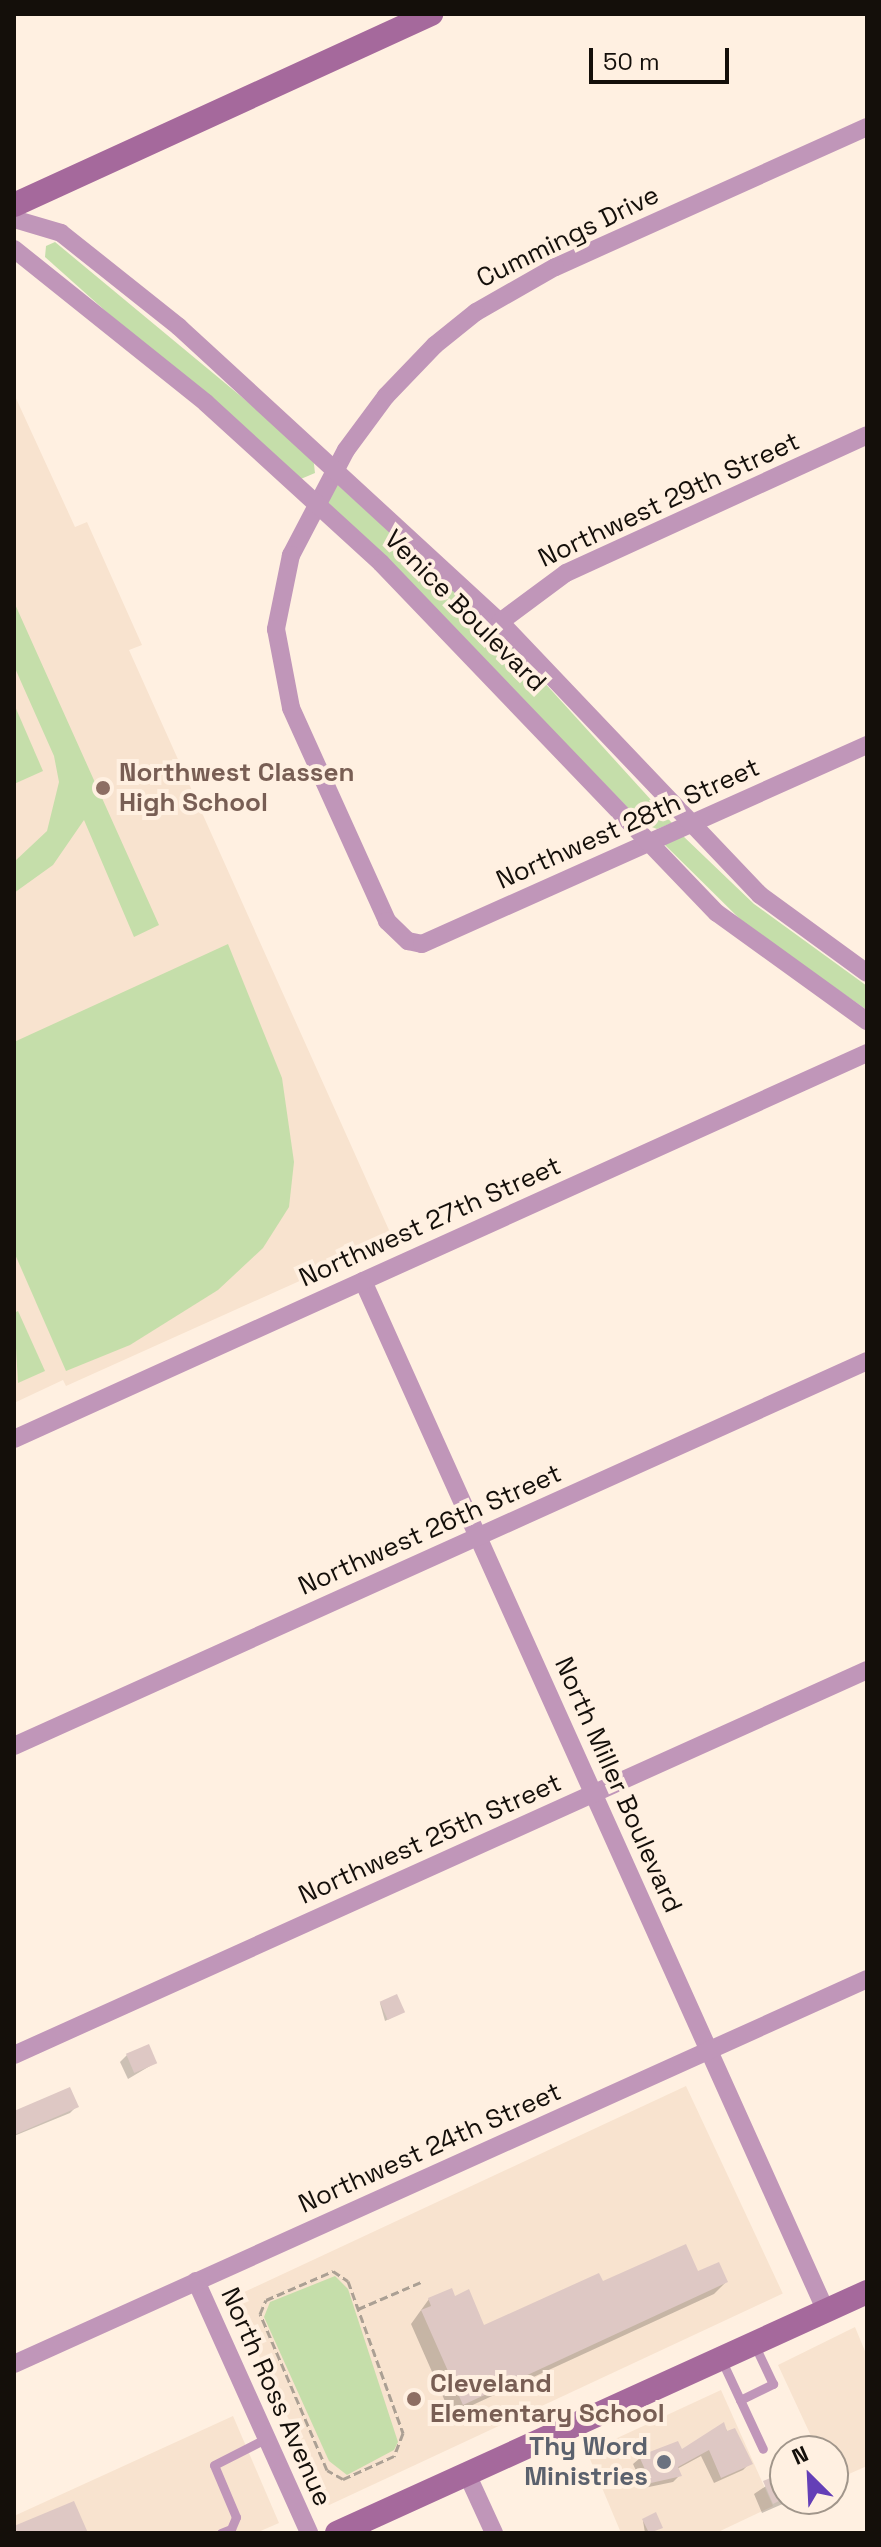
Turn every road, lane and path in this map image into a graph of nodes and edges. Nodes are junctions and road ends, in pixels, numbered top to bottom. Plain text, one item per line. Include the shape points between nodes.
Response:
1 (431, 14) edge
2 (867, 127) edge
3 (14, 205) edge
4 (14, 219) edge
5 (14, 249) edge
6 (867, 435) edge
7 (336, 468) junction
8 (316, 506) junction
9 (500, 622) junction
10 (867, 745) edge
11 (689, 825) junction
12 (650, 843) junction
13 (408, 941) joint
14 (867, 973) edge
15 (867, 1021) edge
16 (867, 1053) edge
17 (363, 1281) junction
18 (867, 1361) edge
19 (14, 1439) edge
20 (478, 1537) junction
21 (867, 1670) edge
22 (14, 1746) edge
23 (594, 1794) junction
24 (867, 1979) edge
25 (708, 2051) junction
26 (14, 2055) edge
27 (196, 2281) junction
28 (421, 2282) dead end
29 (867, 2292) edge
30 (358, 2309) junction
31 (826, 2311) junction
32 (753, 2343) junction
33 (721, 2359) junction
34 (14, 2364) edge
35 (740, 2400) junction
36 (267, 2438) junction
37 (763, 2449) dead end
38 (467, 2474) junction
39 (221, 2533) edge
40 (309, 2533) edge
41 (337, 2533) edge
42 (494, 2533) edge

1 - 3 main road
2 - 7 street, Cummings Drive via 555,267 476,312 404,375
4 - 7 street, Venice Boulevard via 61,233 84,248
5 - 8 street, Venice Boulevard via 206,403
6 - 9 street, Northwest 29th Street via 566,573
7 - 8 street, Cummings Drive
7 - 9 street, Venice Boulevard
8 - 12 street, Venice Boulevard via 381,563 532,715
8 - 13 street, Cummings Drive via 291,555 279,598 277,644 285,689 387,921
9 - 11 street, Venice Boulevard
10 - 11 street, Northwest 28th Street
11 - 12 street, Northwest 28th Street
11 - 14 street, Venice Boulevard via 760,895
12 - 13 street, Northwest 28th Street via 430,942
12 - 15 street, Venice Boulevard via 717,913
16 - 17 street, Northwest 27th Street
17 - 19 street, Northwest 27th Street
17 - 20 street, North Miller Boulevard
18 - 20 street, Northwest 26th Street
20 - 22 street, Northwest 26th Street
20 - 23 street, North Miller Boulevard
21 - 23 street, Northwest 25th Street
23 - 25 street, North Miller Boulevard
23 - 26 street, Northwest 25th Street
24 - 25 street, Northwest 24th Street
25 - 27 street, Northwest 24th Street
25 - 31 street, North Miller Boulevard
27 - 34 street, Northwest 24th Street
27 - 36 street, North Ross Avenue
28 - 30 path
29 - 31 main road
30 - 30 path via 403,2443 394,2456 343,2479 327,2470 260,2314 266,2300 333,2271 348,2281
31 - 32 main road
32 - 33 main road
32 - 35 lane via 773,2384
33 - 35 lane
33 - 38 main road
35 - 37 lane
36 - 39 lane via 214,2465 236,2517 231,2529
36 - 40 street, North Ross Avenue
38 - 41 main road
38 - 42 street

